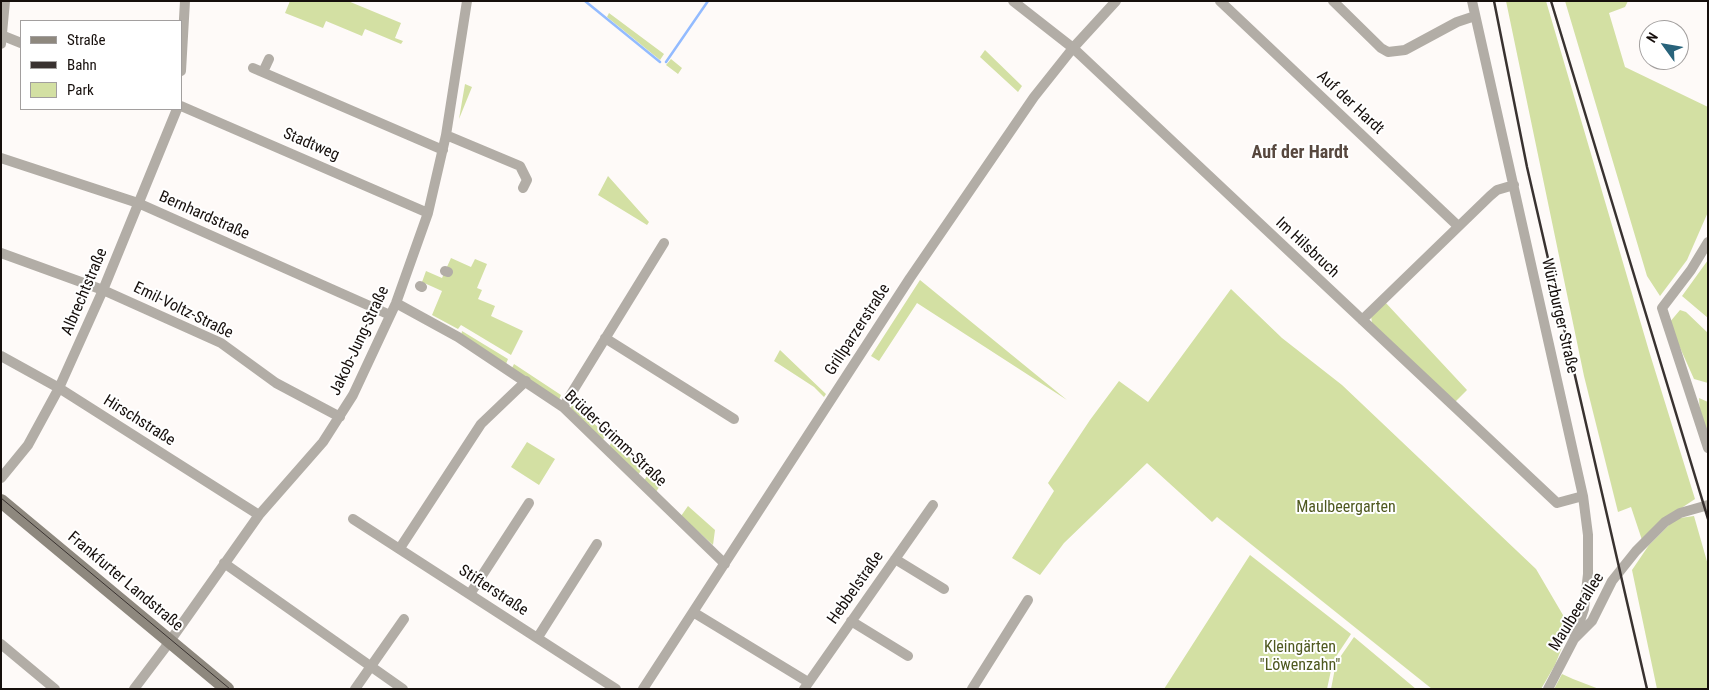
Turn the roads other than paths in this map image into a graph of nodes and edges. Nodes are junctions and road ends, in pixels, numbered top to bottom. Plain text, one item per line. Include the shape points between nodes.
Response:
1 (5, 1) edge
2 (185, 1) edge
3 (467, 1) edge
4 (1012, 1) edge
5 (1116, 1) edge
6 (1220, 1) edge
7 (1333, 1) edge
8 (1472, 1) edge
9 (1475, 16) junction
10 (2, 39) edge
11 (20, 43) edge
12 (1073, 48) junction
13 (182, 54) edge
14 (268, 59) dead end
15 (182, 106) edge
16 (177, 110) edge
17 (446, 135) junction
18 (443, 150) junction
19 (1, 158) edge
20 (1514, 185) junction
21 (524, 188) dead end
22 (138, 204) junction
23 (428, 213) junction
24 (1458, 226) junction
25 (1708, 242) edge
26 (664, 243) dead end
27 (1, 253) edge
28 (103, 290) junction
29 (396, 303) junction
30 (390, 315) junction
31 (1362, 320) junction
32 (605, 338) junction
33 (1, 356) edge
34 (526, 381) junction
35 (59, 388) junction
36 (563, 407) junction
37 (340, 417) junction
38 (734, 419) dead end
39 (1708, 448) edge
40 (1, 478) edge
41 (1582, 496) junction
42 (1, 502) edge
43 (530, 502) dead end
44 (1708, 505) edge
45 (933, 506) dead end
46 (259, 516) junction
47 (353, 519) dead end
48 (597, 544) dead end
49 (400, 548) junction
50 (895, 558) junction
51 (224, 563) junction
52 (724, 564) junction
53 (944, 589) dead end
54 (470, 594) junction
55 (1028, 600) dead end
56 (694, 612) junction
57 (404, 619) dead end
58 (851, 621) junction
59 (538, 637) junction
60 (1574, 639) junction
61 (169, 642) junction
62 (1, 644) edge
63 (908, 656) dead end
64 (372, 666) junction
65 (806, 686) edge
66 (55, 689) edge
67 (134, 689) edge
68 (226, 689) edge
69 (355, 689) edge
70 (403, 689) edge
71 (616, 689) edge
72 (643, 689) edge
73 (972, 689) edge
74 (1548, 689) edge

1 - 10 street
2 - 13 street
3 - 17 street, Jakob-Jung-Straße
4 - 12 street, Im Hilsbruch
5 - 12 street, Grillparzerstraße
6 - 24 street, Auf der Hardt
7 - 9 street via 1388,52 1405,50
8 - 9 street, Würzburger Straße
9 - 20 street, Würzburger Straße
10 - 11 street
12 - 31 street, Im Hilsbruch
12 - 52 street, Grillparzerstraße via 1034,97 914,273
14 - 18 street via 258,70
15 - 23 street, Stadtweg
16 - 22 street, Albrechtstraße
17 - 18 street, Jakob-Jung-Straße
17 - 21 street via 520,166 527,180
18 - 23 street, Jakob-Jung-Straße
19 - 22 street, Bernhardstraße
20 - 24 street via 1497,190
20 - 41 street, Würzburger Straße
22 - 28 street, Albrechtstraße
22 - 30 street, Bernhardstraße
23 - 29 street, Jakob-Jung-Straße
24 - 31 street
25 - 39 street via 1662,308
26 - 32 street
27 - 28 street, Emil-Voltz-Straße
28 - 35 street, Albrechtstraße
28 - 37 street, Emil-Voltz-Straße via 222,344 276,383
29 - 30 street, Jakob-Jung-Straße
29 - 34 street, Brüder-Grimm-Straße via 458,337
30 - 37 street, Jakob-Jung-Straße
31 - 41 street, Im Hilsbruch via 1557,503
32 - 36 street
32 - 38 street
33 - 35 street, Hirschstraße
34 - 36 street, Brüder-Grimm-Straße
34 - 49 street via 481,424
35 - 40 street, Albrechtstraße via 28,445
35 - 46 street, Hirschstraße
36 - 52 street, Brüder-Grimm-Straße
37 - 46 street, Jakob-Jung-Straße via 323,442
41 - 60 street, Würzburger Straße via 1588,535 1588,574 1584,609
42 - 61 street, Frankfurter Landstraße
43 - 54 street
44 - 60 street, Maulbeerallee via 1680,513 1648,537 1612,581 1592,621
45 - 50 street, Hebbelstraße
46 - 51 street, Jakob-Jung-Straße
47 - 49 street, Stifterstraße
48 - 59 street
49 - 54 street, Stifterstraße
50 - 53 street
50 - 58 street, Hebbelstraße
51 - 61 street, Jakob-Jung-Straße
51 - 64 street
52 - 56 street, Grillparzerstraße
54 - 59 street, Stifterstraße
55 - 73 street
56 - 65 street
56 - 72 street, Grillparzerstraße
57 - 64 street
58 - 63 street
58 - 65 street, Hebbelstraße
59 - 71 street, Stifterstraße
60 - 74 street, Maulbeerallee
61 - 67 street, Jakob-Jung-Straße
61 - 68 street, Frankfurter Landstraße
62 - 66 street
64 - 69 street
64 - 70 street

